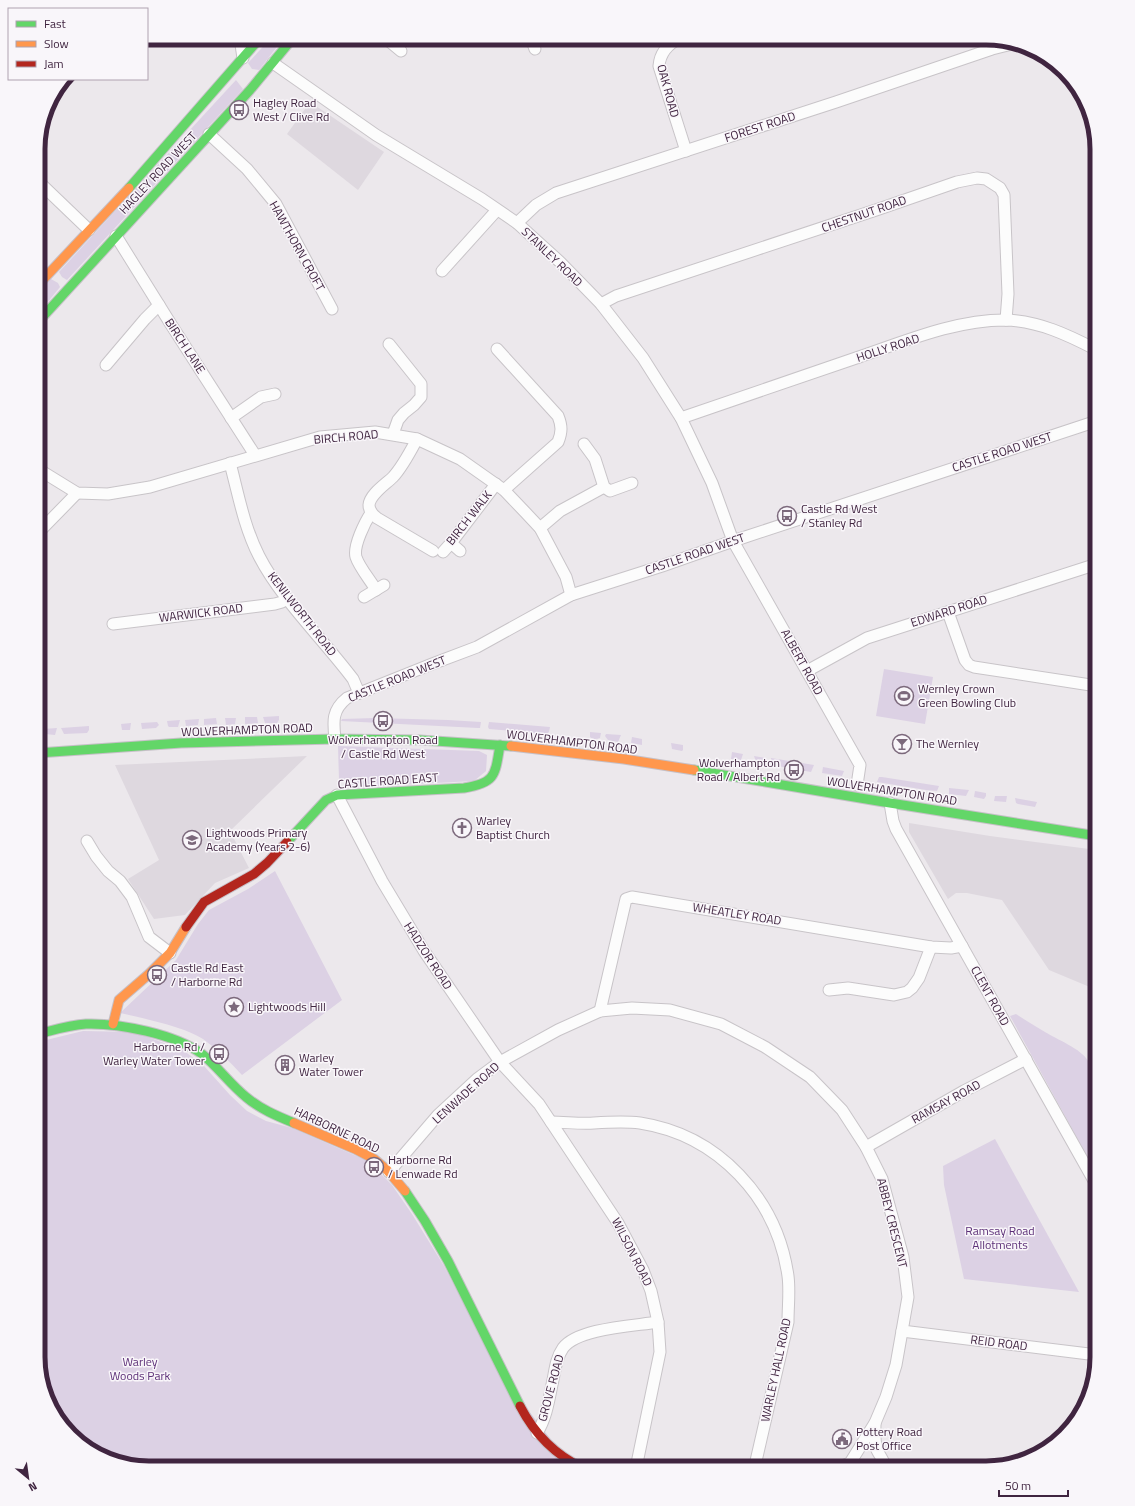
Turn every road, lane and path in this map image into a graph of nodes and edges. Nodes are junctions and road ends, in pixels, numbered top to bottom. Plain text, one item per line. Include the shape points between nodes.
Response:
1 (241, 45) edge
2 (254, 45) edge
3 (284, 45) edge
4 (288, 45) edge
5 (534, 45) edge
6 (669, 45) edge
7 (1002, 47) edge
8 (285, 49) junction
9 (535, 49) dead end
10 (243, 58) junction
11 (273, 64) junction
12 (262, 76) junction
13 (209, 134) junction
14 (686, 151) junction
15 (45, 188) edge
16 (498, 210) junction
17 (517, 223) junction
18 (89, 230) junction
19 (116, 236) junction
20 (442, 271) dead end
21 (55, 276) junction
22 (45, 281) edge
23 (68, 289) junction
24 (601, 304) junction
25 (159, 305) junction
26 (332, 309) dead end
27 (45, 314) edge
28 (1006, 320) junction
29 (389, 344) dead end
30 (1090, 346) edge
31 (497, 349) dead end
32 (106, 365) dead end
33 (275, 394) dead end
34 (231, 418) junction
35 (680, 418) junction
36 (1090, 423) edge
37 (393, 434) junction
38 (416, 439) junction
39 (584, 444) dead end
40 (255, 455) junction
41 (230, 463) junction
42 (45, 473) edge
43 (632, 483) dead end
44 (500, 487) junction
45 (604, 487) junction
46 (77, 494) junction
47 (371, 513) junction
48 (45, 526) edge
49 (540, 528) junction
50 (732, 541) junction
51 (451, 543) junction
52 (460, 551) dead end
53 (1090, 566) edge
54 (571, 595) junction
55 (364, 597) dead end
56 (287, 598) junction
57 (948, 612) junction
58 (113, 624) dead end
59 (806, 671) junction
60 (1090, 685) edge
61 (359, 693) junction
62 (524, 738) dead end
63 (335, 739) junction
64 (498, 739) junction
65 (601, 747) dead end
66 (632, 751) dead end
67 (45, 753) edge
68 (857, 785) joint
69 (337, 795) junction
70 (890, 803) junction
71 (1090, 835) edge
72 (87, 841) dead end
73 (962, 946) junction
74 (931, 947) junction
75 (170, 953) junction
76 (829, 990) dead end
77 (600, 1011) junction
78 (113, 1024) junction
79 (45, 1032) edge
80 (1026, 1059) junction
81 (500, 1062) junction
82 (539, 1104) joint
83 (551, 1122) junction
84 (866, 1147) junction
85 (389, 1172) junction
86 (1090, 1173) edge
87 (658, 1322) junction
88 (902, 1331) junction
89 (1090, 1354) edge
90 (875, 1423) junction
91 (537, 1433) junction
92 (878, 1451) junction
93 (572, 1461) edge
94 (637, 1461) edge
95 (756, 1461) edge
96 (853, 1461) edge
97 (853, 1461) edge
98 (884, 1461) edge

1 - 10 street
2 - 10 main road, HAGLEY ROAD WEST
3 - 8 main road
4 - 8 main road, HAGLEY ROAD WEST
5 - 9 street
6 - 14 street, OAK ROAD via 660,57 659,66
7 - 14 street, FOREST ROAD
8 - 11 main road, HAGLEY ROAD WEST
10 - 12 main road via 246,74
10 - 18 main road, HAGLEY ROAD WEST
11 - 12 main road, HAGLEY ROAD WEST
11 - 16 street, STANLEY ROAD via 376,135
12 - 13 main road, HAGLEY ROAD WEST
13 - 19 main road, HAGLEY ROAD WEST
13 - 26 street, HAWTHORN CROFT via 247,169 276,204
14 - 17 street, FOREST ROAD via 556,193 536,205
15 - 18 street
16 - 17 street, STANLEY ROAD
16 - 20 street
17 - 24 street, STANLEY ROAD
18 - 21 main road, HAGLEY ROAD WEST
19 - 23 main road, HAGLEY ROAD WEST
19 - 25 street, BIRCH LANE
21 - 22 main road, HAGLEY ROAD WEST
21 - 23 main road
23 - 27 main road, HAGLEY ROAD WEST
24 - 28 street, CHESTNUT ROAD via 616,296 957,182 977,178 992,182 1004,195 1008,294
24 - 35 street, STANLEY ROAD via 643,358
25 - 32 street via 144,318
25 - 34 street, BIRCH LANE
28 - 30 street, HOLLY ROAD via 1065,333
28 - 35 street, HOLLY ROAD via 963,323
29 - 37 street via 420,384 421,397 398,420
31 - 44 street, BIRCH WALK via 558,416 562,425 558,442
33 - 34 street via 261,397
34 - 40 street, BIRCH LANE
35 - 50 street, STANLEY ROAD via 712,484
36 - 50 street, CASTLE ROAD WEST
37 - 38 street, BIRCH ROAD
37 - 40 street, BIRCH ROAD via 375,432 320,437
38 - 44 street, BIRCH ROAD via 460,459
38 - 47 street via 404,463 371,498
39 - 45 street via 595,459
40 - 41 street, BIRCH ROAD
41 - 46 street, BIRCH ROAD via 150,487 108,494
41 - 56 street, KENILWORTH ROAD via 250,535 271,577
42 - 46 street
43 - 45 street via 614,491
44 - 49 street, BIRCH ROAD
44 - 51 street, BIRCH WALK
45 - 49 street via 560,511
46 - 48 street
47 - 51 street, BIRCH WALK via 438,552
47 - 55 street via 365,523 356,558 380,587
49 - 54 street, BIRCH ROAD via 566,577
50 - 54 street, CASTLE ROAD WEST
50 - 59 street, ALBERT ROAD
51 - 52 street
53 - 57 street, EDWARD ROAD
54 - 61 street, CASTLE ROAD WEST via 477,647
56 - 58 street, WARWICK ROAD via 275,604
56 - 61 street, KENILWORTH ROAD via 350,674
57 - 59 street, EDWARD ROAD via 867,638
57 - 60 street via 969,665
59 - 68 street, ALBERT ROAD via 860,765
61 - 63 street, CASTLE ROAD WEST via 340,704 335,712
62 - 64 main road, WOLVERHAMPTON ROAD
63 - 64 main road, WOLVERHAMPTON ROAD
63 - 67 main road, WOLVERHAMPTON ROAD via 181,743
64 - 69 main road, CASTLE ROAD EAST via 494,775 481,786
64 - 70 main road, WOLVERHAMPTON ROAD
65 - 66 main road, WOLVERHAMPTON ROAD
68 - 70 main road
69 - 75 main road, CASTLE ROAD EAST via 326,800 267,863 249,877 204,902
69 - 81 street, HADZOR ROAD via 382,881 424,951
70 - 71 main road, WOLVERHAMPTON ROAD
70 - 73 street, CLENT ROAD via 896,829
72 - 75 street via 100,854 108,871 120,881 132,897 150,936
73 - 74 street, WHEATLEY ROAD
73 - 80 street, CLENT ROAD
74 - 76 street via 919,978 907,992 894,995 848,988
74 - 77 street, WHEATLEY ROAD via 632,896 626,899
75 - 78 main road, CASTLE ROAD EAST via 119,1000
77 - 81 street, LENWADE ROAD via 558,1030
77 - 84 street, ABBEY CRESCENT via 632,1008 670,1010 721,1024 765,1047 810,1077 842,1110
78 - 79 main road, HARBORNE ROAD via 83,1024
78 - 85 main road, HARBORNE ROAD via 144,1031 192,1048 212,1062 251,1100 274,1114 376,1160
80 - 84 street, RAMSAY ROAD
80 - 86 street, CLENT ROAD
81 - 82 street, HADZOR ROAD
81 - 85 street, LENWADE ROAD via 438,1115
82 - 83 street, WILSON ROAD
83 - 87 street, WILSON ROAD via 633,1249 651,1291
83 - 95 street, WARLEY HALL ROAD via 639,1123 684,1135 705,1146 727,1163 760,1200 780,1242 788,1276 789,1298 788,1322
84 - 88 street, ABBEY CRESCENT via 882,1179 903,1257 908,1296
85 - 91 main road, HARBORNE ROAD via 433,1234 527,1419
87 - 91 street, GROVE ROAD via 589,1333 564,1347 557,1360 543,1423
87 - 94 street, WILSON ROAD via 660,1352
88 - 89 street, REID ROAD
88 - 90 street, ABBEY CRESCENT via 894,1371
90 - 92 street, ABBEY CRESCENT via 874,1441
90 - 96 street, ABBEY CRESCENT
91 - 93 main road, HARBORNE ROAD via 557,1452
92 - 97 street via 868,1449
92 - 98 street, ABBEY CRESCENT

